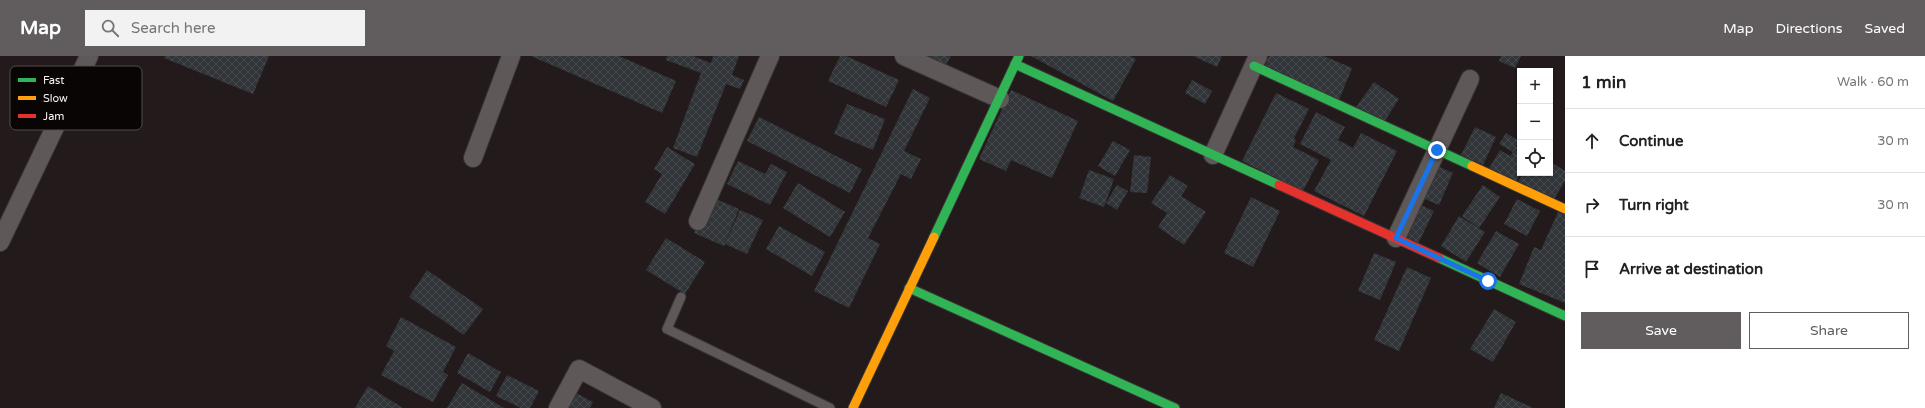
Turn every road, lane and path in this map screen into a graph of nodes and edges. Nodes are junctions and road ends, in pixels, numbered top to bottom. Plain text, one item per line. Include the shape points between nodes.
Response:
1 (89, 56) edge
2 (511, 56) edge
3 (770, 56) edge
4 (904, 56) edge
5 (1017, 60) edge
6 (1256, 61) edge
7 (84, 66) edge
8 (1470, 79) dead end
9 (1000, 99) junction
10 (54, 130) edge
11 (1437, 150) junction
12 (1213, 155) junction
13 (472, 158) dead end
14 (1565, 209) edge
15 (698, 221) dead end
16 (1396, 238) junction
17 (0, 242) edge
18 (909, 288) junction
19 (681, 297) dead end
20 (1565, 316) edge
21 (558, 408) edge
22 (652, 408) edge
23 (830, 408) edge
24 (854, 408) edge
25 (1175, 408) edge

1 - 7 street
2 - 13 street
3 - 15 street
4 - 9 street
5 - 9 street
5 - 12 street
6 - 11 street
6 - 12 street
8 - 11 street
9 - 18 street
10 - 17 street
11 - 14 street
11 - 16 street
12 - 16 street
16 - 20 street
18 - 24 street
18 - 25 street
19 - 23 lane via 667,329
21 - 22 street via 579,369

